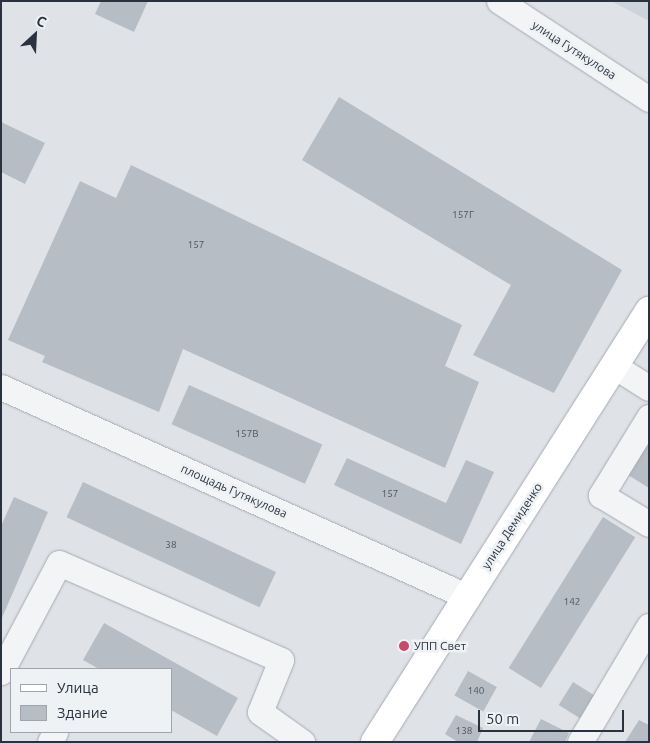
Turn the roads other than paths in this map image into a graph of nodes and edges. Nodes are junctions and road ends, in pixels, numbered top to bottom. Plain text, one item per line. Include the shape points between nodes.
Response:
1 (499, 1) edge
2 (649, 99) edge
3 (649, 311) edge
4 (614, 366) junction
5 (1, 387) edge
6 (649, 388) edge
7 (649, 418) edge
8 (649, 524) edge
9 (466, 596) junction
10 (649, 626) edge
11 (1, 672) edge
12 (302, 742) edge
13 (375, 742) edge
14 (580, 742) edge

1 - 2 street, улица Гутякулова
3 - 4 main road, улица Демиденко
4 - 6 street
4 - 9 main road, улица Демиденко
5 - 9 street, площадь Гутякулова
7 - 8 street via 601,495
9 - 13 main road, улица Демиденко
10 - 14 street
11 - 12 street via 59,562 281,660 260,712

